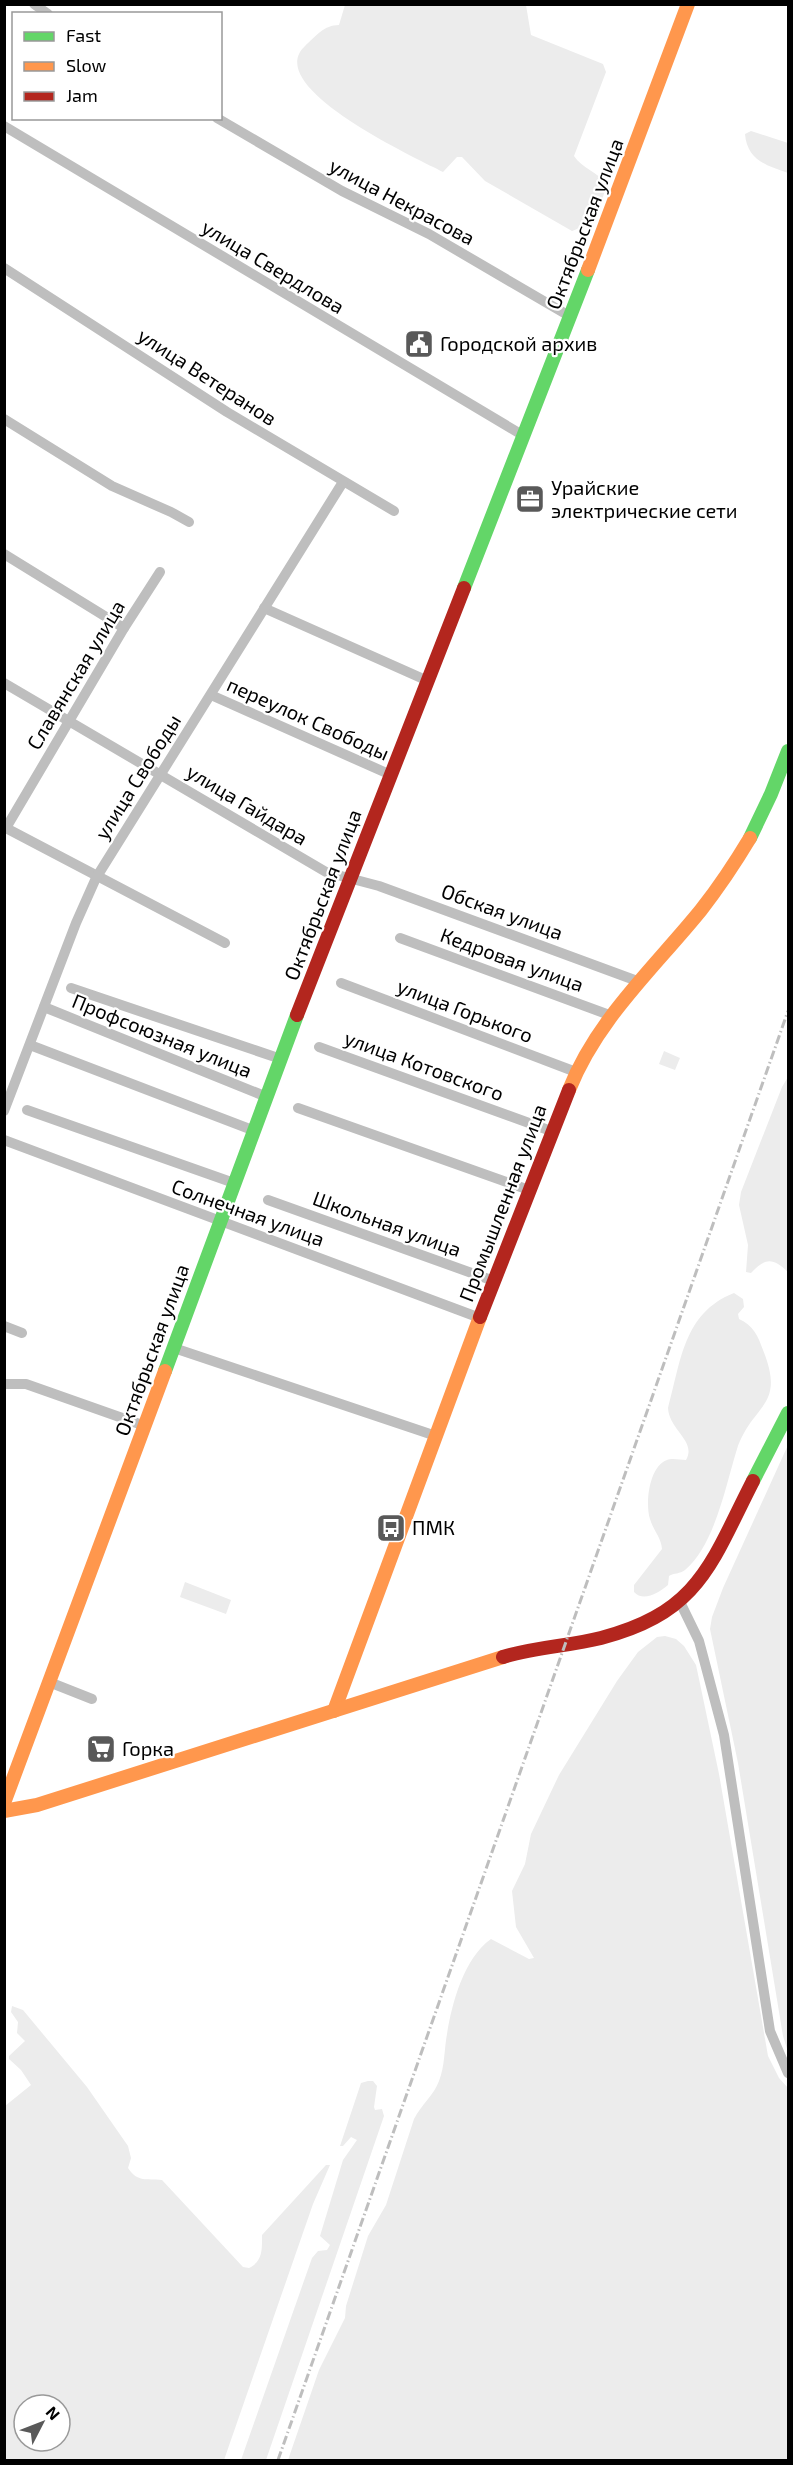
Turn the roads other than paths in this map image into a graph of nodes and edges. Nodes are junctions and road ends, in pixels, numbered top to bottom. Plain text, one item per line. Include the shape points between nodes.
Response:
1 (688, 4) edge
2 (220, 120) edge
3 (4, 126) edge
4 (4, 268) edge
5 (571, 317) junction
6 (4, 419) edge
7 (524, 436) junction
8 (342, 482) junction
9 (394, 511) dead end
10 (189, 522) dead end
11 (4, 555) edge
12 (160, 572) dead end
13 (264, 608) junction
14 (124, 628) junction
15 (428, 681) junction
16 (4, 683) edge
17 (211, 695) junction
18 (69, 720) junction
19 (789, 752) edge
20 (161, 775) junction
21 (391, 775) junction
22 (5, 828) edge
23 (96, 878) junction
24 (350, 880) junction
25 (400, 938) dead end
26 (225, 943) dead end
27 (640, 982) junction
28 (341, 983) dead end
29 (71, 987) dead end
30 (44, 1008) junction
31 (612, 1016) junction
32 (30, 1045) junction
33 (319, 1047) dead end
34 (281, 1059) junction
35 (576, 1072) junction
36 (267, 1097) junction
37 (298, 1108) dead end
38 (27, 1110) dead end
39 (4, 1111) edge
40 (255, 1131) junction
41 (551, 1131) junction
42 (4, 1140) edge
43 (234, 1183) junction
44 (529, 1190) junction
45 (268, 1200) dead end
46 (221, 1222) junction
47 (494, 1281) junction
48 (480, 1318) junction
49 (4, 1326) edge
50 (22, 1333) dead end
51 (174, 1348) junction
52 (4, 1384) edge
53 (789, 1413) edge
54 (145, 1426) junction
55 (436, 1436) junction
56 (680, 1602) junction
57 (49, 1682) junction
58 (92, 1699) dead end
59 (334, 1711) junction
60 (4, 1803) edge
61 (4, 1811) edge
62 (789, 2073) edge

1 - 5 street, Октябрьская улица
2 - 5 street, улица Некрасова
3 - 7 street, улица Свердлова
4 - 8 street, улица Ветеранов
5 - 7 street, Октябрьская улица
6 - 10 street via 112,486
7 - 15 street, Октябрьская улица
8 - 9 street, улица Ветеранов
8 - 13 street, улица Свободы
11 - 14 street
12 - 14 street, Славянская улица
13 - 15 street
13 - 17 street, улица Свободы
14 - 18 street, Славянская улица
15 - 21 street, Октябрьская улица
16 - 18 street, улица Гайдара
17 - 20 street, улица Свободы
17 - 21 street, переулок Свободы
18 - 20 street, улица Гайдара
18 - 22 street, Славянская улица
19 - 27 street, Промышленная улица via 764,815 733,867
20 - 23 street, улица Свободы
20 - 24 street, улица Гайдара via 310,863
21 - 24 street, Октябрьская улица
22 - 23 street
23 - 26 street
23 - 30 street, улица Свободы
24 - 27 street, Обская улица via 379,886
24 - 34 street, Октябрьская улица
25 - 31 street, Кедровая улица
27 - 31 street, Промышленная улица
28 - 35 street, улица Горького
29 - 34 street
30 - 32 street, улица Свободы
30 - 36 street, Профсоюзная улица
31 - 35 street, Промышленная улица
32 - 39 street, улица Свободы
32 - 40 street
33 - 41 street, улица Котовского
34 - 36 street, Октябрьская улица
35 - 41 street, Промышленная улица
36 - 40 street, Октябрьская улица
37 - 44 street
38 - 43 street
40 - 43 street, Октябрьская улица
41 - 44 street, Промышленная улица
42 - 46 street, Солнечная улица
43 - 46 street, Октябрьская улица
44 - 47 street, Промышленная улица
45 - 47 street, Школьная улица
46 - 48 street, Солнечная улица
46 - 51 street, Октябрьская улица
47 - 48 street, Промышленная улица
48 - 55 street, Промышленная улица
49 - 50 street
51 - 54 street, Октябрьская улица
51 - 55 street
52 - 54 street via 26,1384
53 - 56 street via 713,1562
54 - 57 street, Октябрьская улица
55 - 59 street, Промышленная улица
56 - 59 street via 655,1619 615,1634 528,1650
56 - 62 street via 696,1632 714,1689 770,2031
57 - 58 street
57 - 60 street, Октябрьская улица
59 - 61 street via 37,1805

